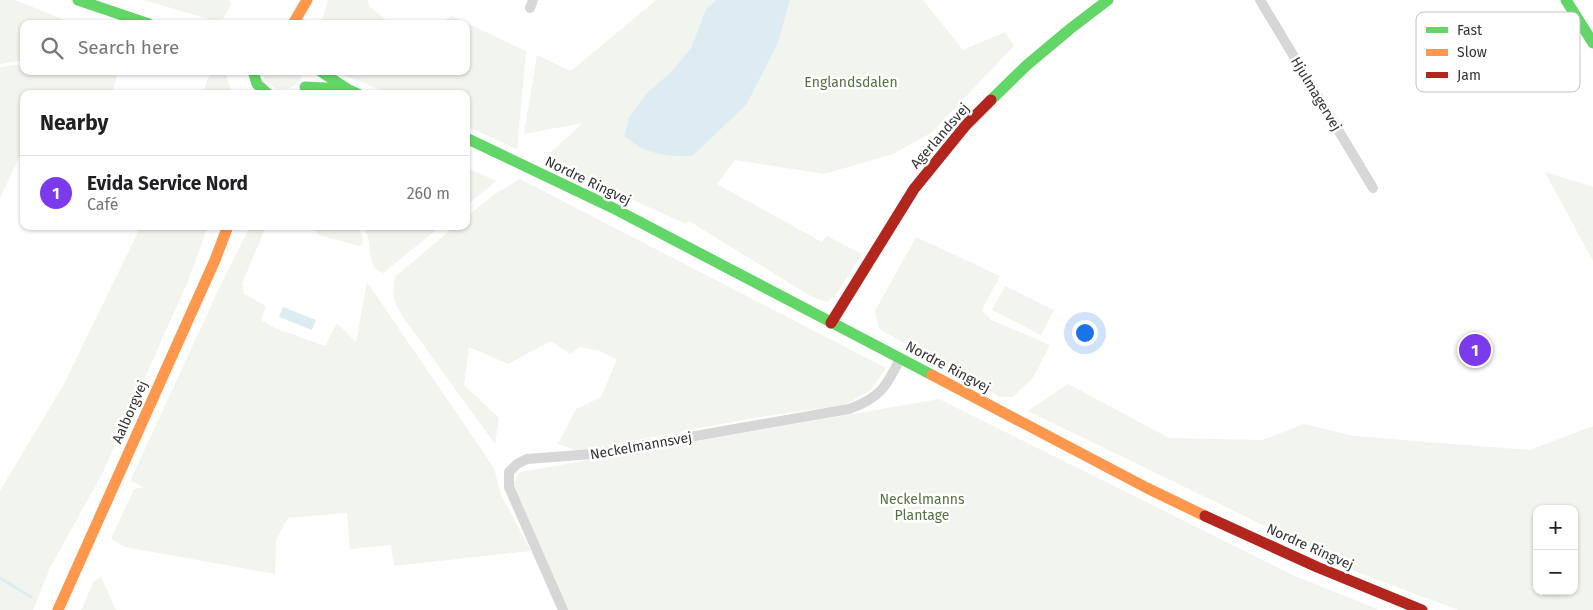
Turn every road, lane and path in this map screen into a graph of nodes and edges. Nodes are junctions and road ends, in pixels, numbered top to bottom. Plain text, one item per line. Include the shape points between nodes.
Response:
1 (78, 0) edge
2 (308, 0) edge
3 (1108, 0) edge
4 (1260, 0) edge
5 (1566, 0) edge
6 (1574, 12) edge
7 (137, 20) edge
8 (296, 20) edge
9 (306, 20) edge
10 (1580, 22) edge
11 (1593, 43) edge
12 (254, 75) edge
13 (311, 75) edge
14 (326, 75) edge
15 (263, 90) edge
16 (301, 90) edge
17 (345, 90) edge
18 (351, 90) edge
19 (470, 140) edge
20 (1373, 188) dead end
21 (226, 230) edge
22 (231, 230) edge
23 (215, 260) junction
24 (832, 323) junction
25 (900, 359) junction
26 (58, 610) edge
27 (563, 610) edge
28 (1422, 610) edge

1 - 7 main road
2 - 8 main road
2 - 9 main road
3 - 24 main road, Agerlandsvej via 1027,65 966,125 914,189
4 - 20 street, Hjulmagervej
5 - 6 main road
10 - 11 main road
12 - 15 main road
13 - 16 main road
14 - 18 main road
16 - 17 main road via 326,86
19 - 24 main road, Nordre Ringvej via 613,208
21 - 23 main road, Aalborgvej
22 - 23 main road
23 - 26 main road, Aalborgvej
24 - 25 main road, Nordre Ringvej
25 - 27 street, Neckelmannsvej via 878,394 865,404 849,409 593,454 527,460 517,464 509,472 509,488
25 - 28 main road, Nordre Ringvej via 1225,526 1317,568

